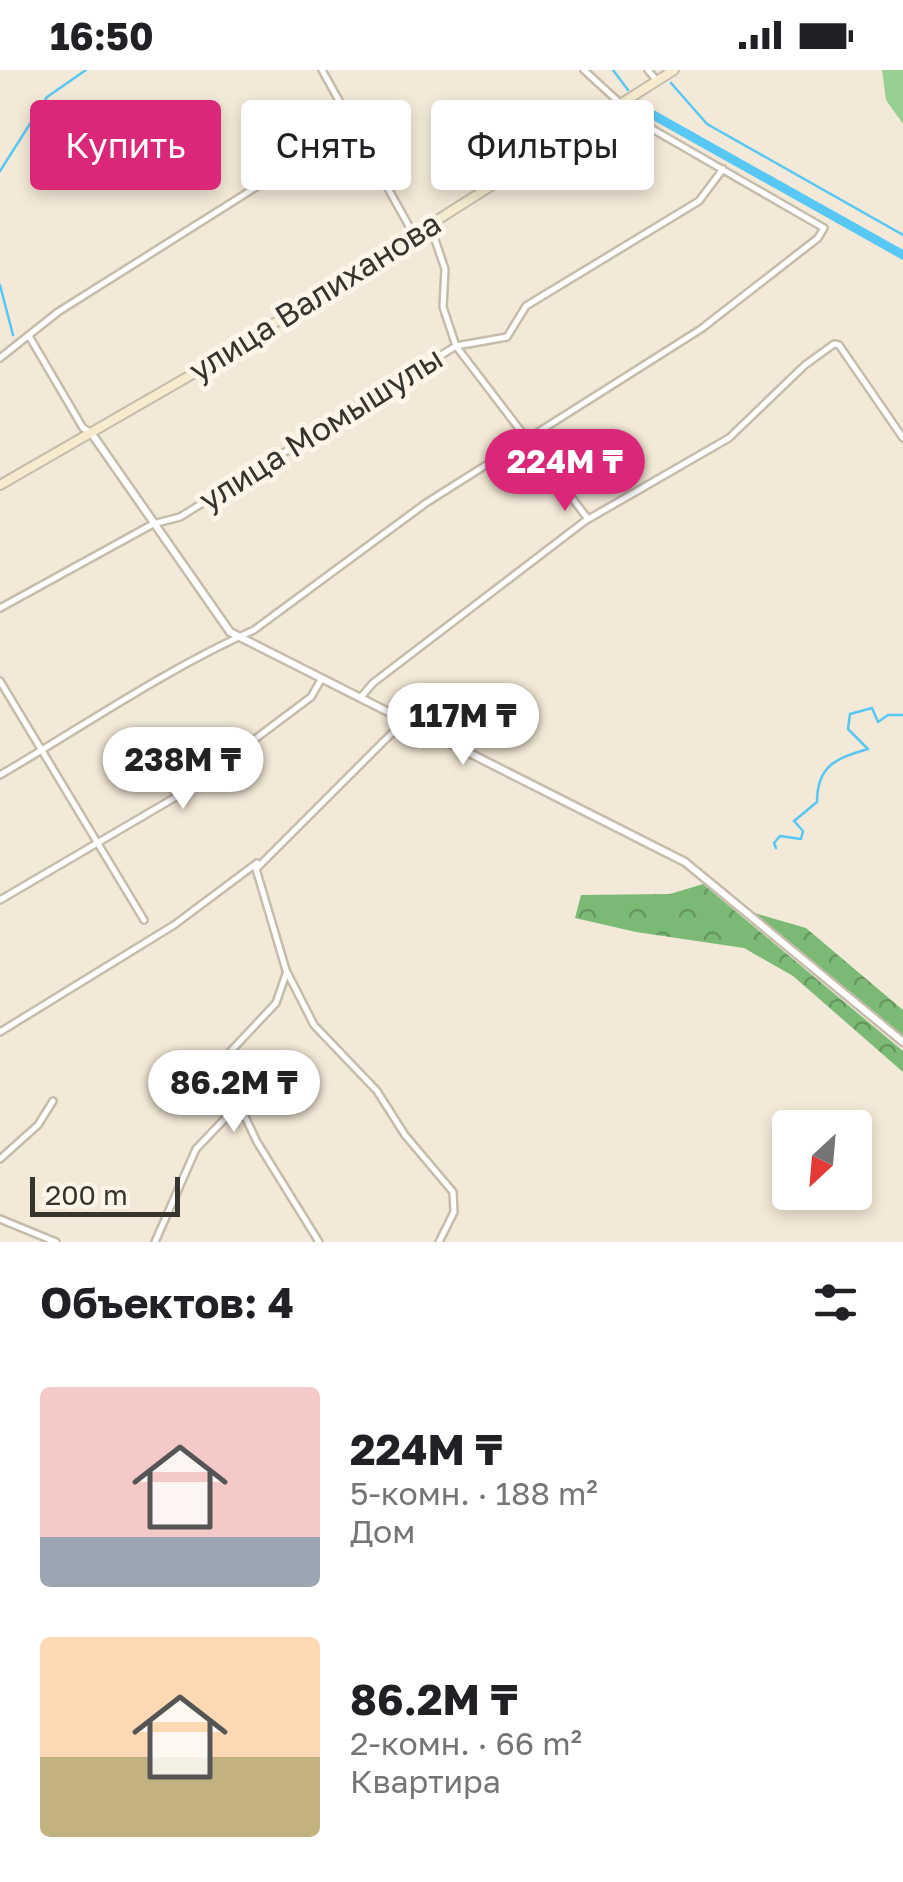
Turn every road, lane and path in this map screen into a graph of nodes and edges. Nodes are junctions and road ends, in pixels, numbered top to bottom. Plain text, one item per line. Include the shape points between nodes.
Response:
1 (322, 70) edge
2 (584, 70) edge
3 (648, 70) edge
4 (674, 70) edge
5 (657, 81) junction
6 (339, 100) edge
7 (619, 100) edge
8 (628, 100) edge
9 (654, 130) edge
10 (723, 169) junction
11 (251, 190) edge
12 (389, 190) edge
13 (485, 190) edge
14 (430, 225) junction
15 (414, 235) junction
16 (29, 335) junction
17 (456, 346) junction
18 (0, 358) edge
19 (92, 434) junction
20 (903, 438) edge
21 (528, 439) junction
22 (0, 485) edge
23 (588, 519) junction
24 (153, 524) junction
25 (0, 608) edge
26 (236, 635) junction
27 (322, 678) junction
28 (0, 682) edge
29 (360, 697) junction
30 (406, 720) junction
31 (42, 750) junction
32 (0, 774) edge
33 (95, 843) junction
34 (257, 864) junction
35 (0, 900) edge
36 (144, 920) dead end
37 (286, 970) junction
38 (0, 1032) edge
39 (903, 1042) edge
40 (53, 1101) dead end
41 (239, 1104) junction
42 (0, 1159) edge
43 (0, 1219) edge
44 (56, 1242) edge
45 (155, 1242) edge
46 (319, 1242) edge
47 (439, 1242) edge

1 - 6 street
2 - 7 street
3 - 5 street
4 - 5 main road, улица Валиханова
5 - 8 main road, улица Валиханова
9 - 10 street
10 - 17 street, улица Момышулы via 699,200 526,306 507,336
10 - 21 street via 824,228 818,238 701,328
11 - 16 street
12 - 15 street
13 - 14 main road, улица Валиханова
14 - 15 main road, улица Валиханова
14 - 17 street via 446,269 443,307
15 - 19 main road, улица Валиханова
16 - 18 street
16 - 19 street
17 - 21 street
17 - 24 street, улица Момышулы via 180,517
19 - 22 main road, улица Валиханова
19 - 24 street
20 - 23 street via 834,344 729,438
21 - 23 street
21 - 26 street via 339,563 254,630
23 - 29 street
24 - 25 street, улица Момышулы
24 - 26 street via 216,617
26 - 27 street
26 - 31 street
27 - 29 street
27 - 33 street via 311,696 186,790
28 - 31 street
29 - 30 street
30 - 34 street
30 - 39 street via 685,862
31 - 32 street
31 - 33 street
33 - 35 street
33 - 36 street
34 - 37 street
34 - 38 street via 174,925
37 - 41 street via 276,1003 229,1053
37 - 47 street via 322,1035 378,1091 452,1192 454,1212
40 - 42 street via 38,1125
41 - 45 street via 196,1149
41 - 46 street
43 - 44 street

